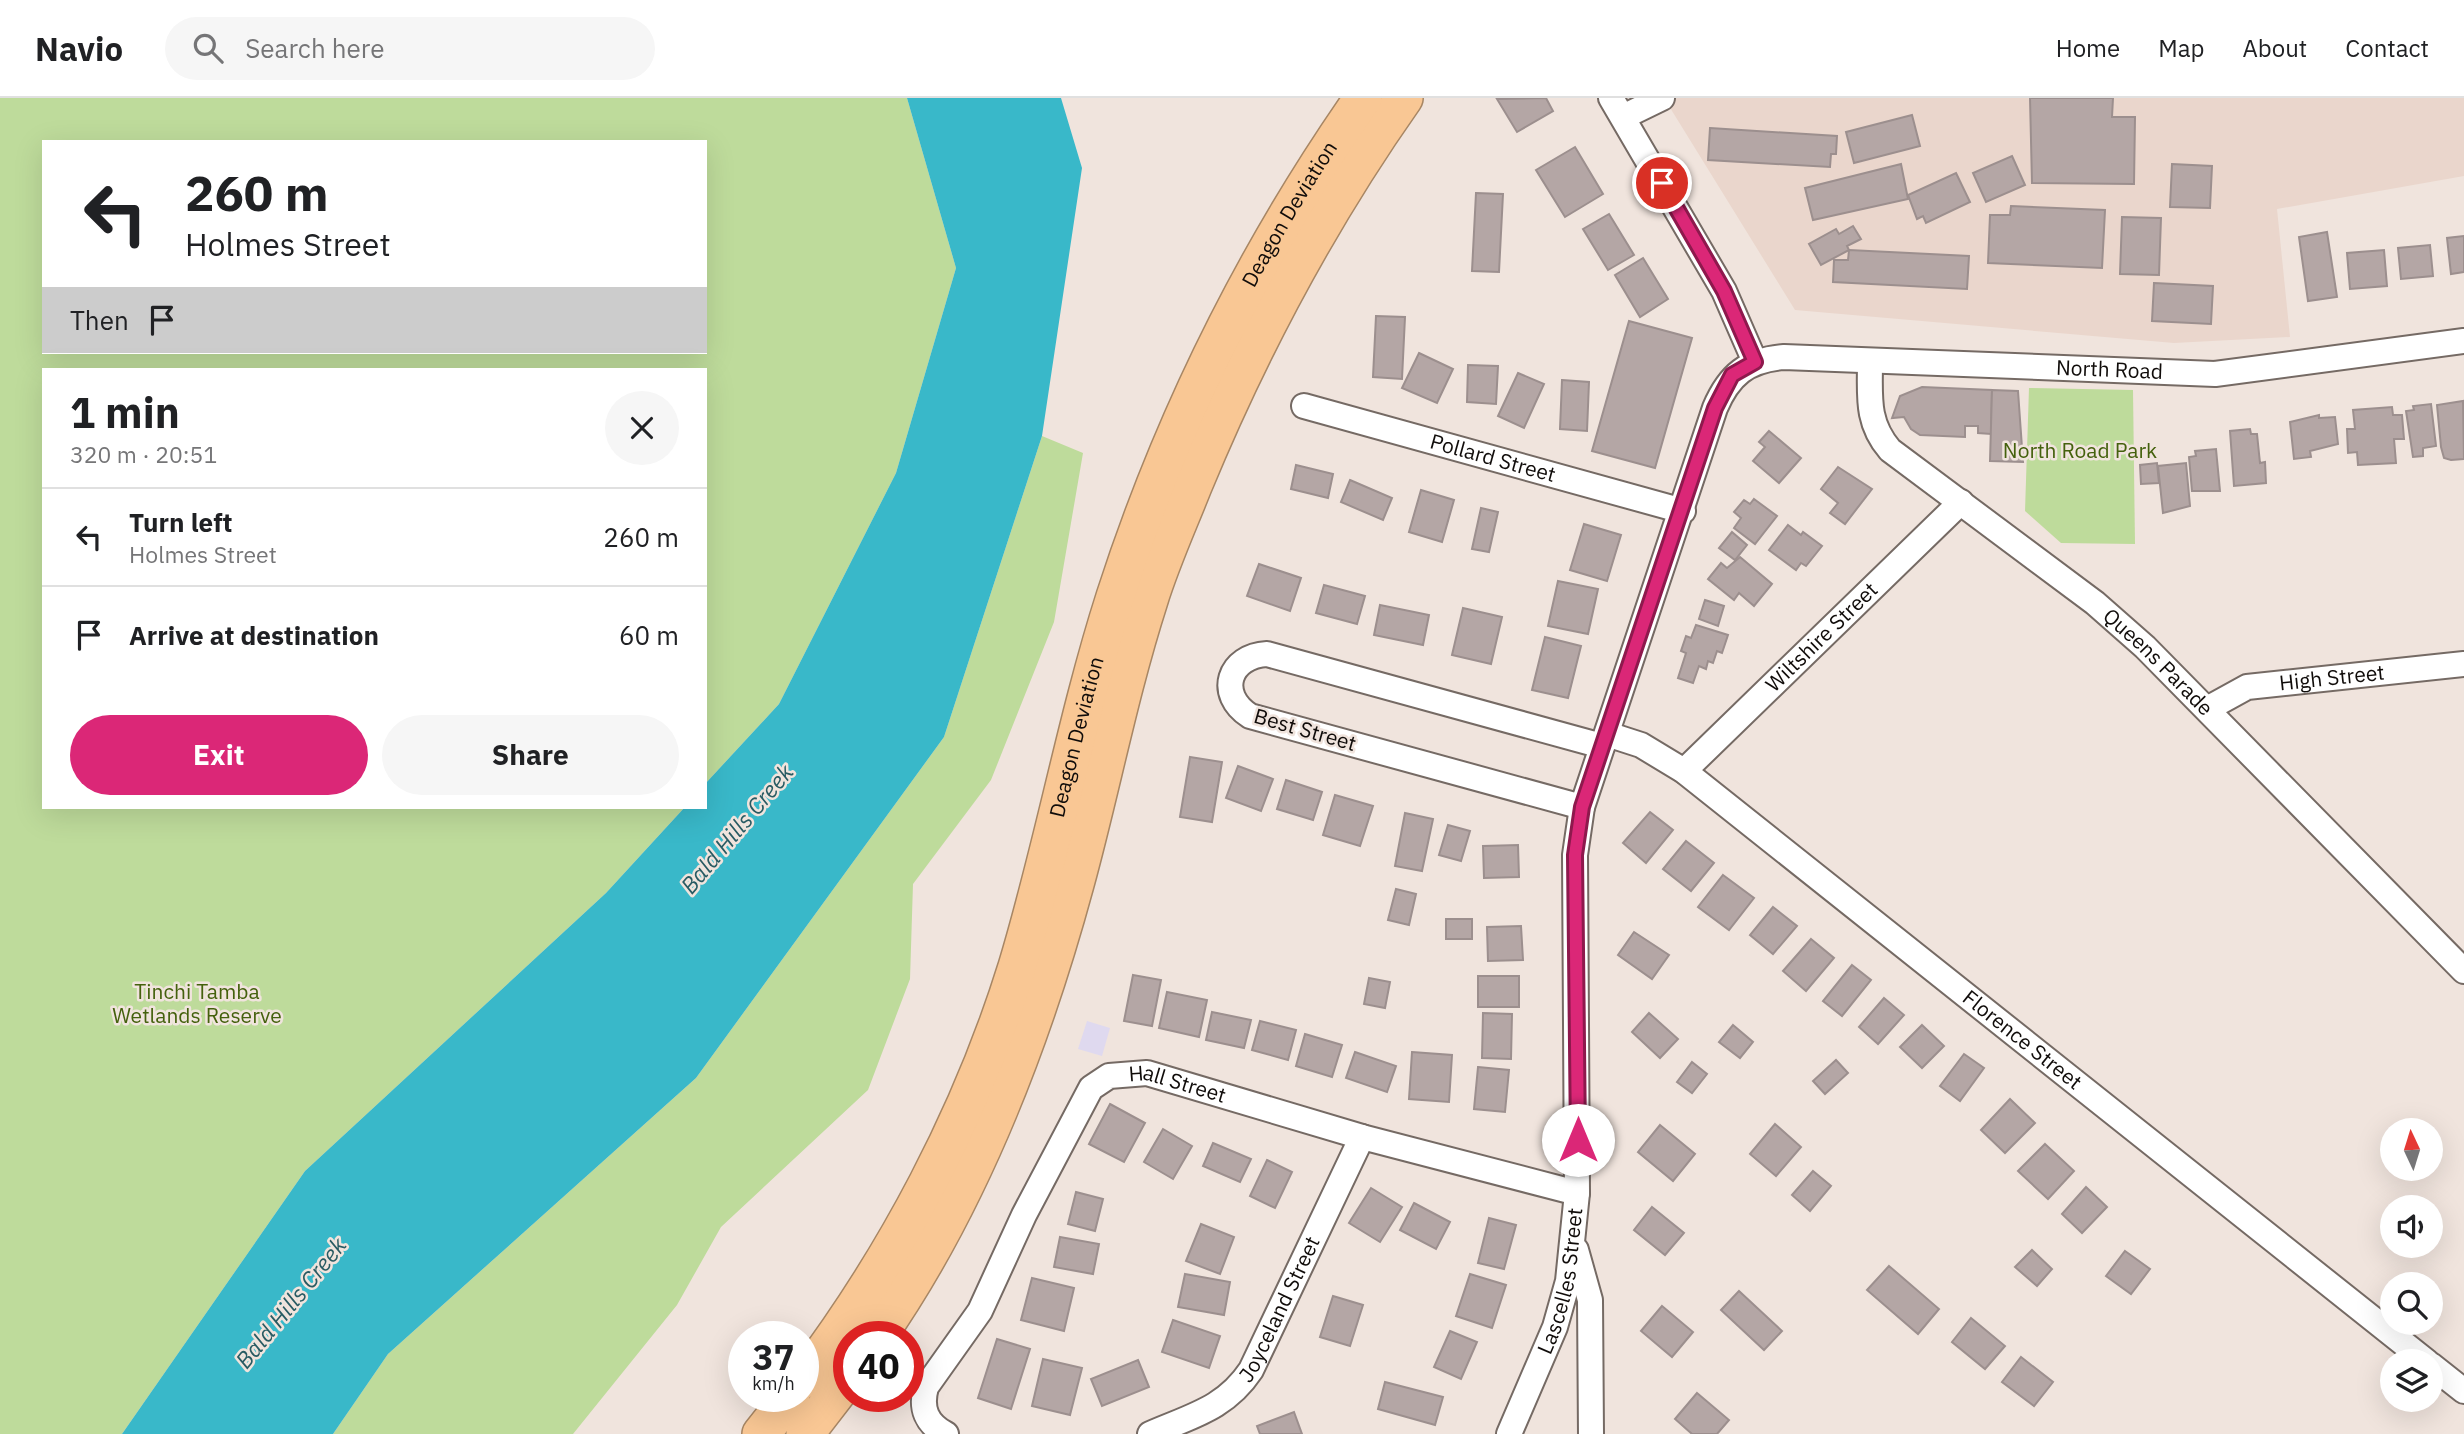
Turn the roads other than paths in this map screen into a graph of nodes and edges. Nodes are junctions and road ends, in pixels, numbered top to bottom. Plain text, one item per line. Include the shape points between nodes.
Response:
1 (1363, 98) edge
2 (1404, 98) edge
3 (1662, 98) edge
4 (1617, 108) edge
5 (2464, 341) edge
6 (1870, 361) junction
7 (1755, 362) junction
8 (1304, 406) dead end
9 (1961, 502) junction
10 (1683, 511) junction
11 (2464, 664) edge
12 (2207, 709) junction
13 (1605, 740) junction
14 (1684, 771) junction
15 (1582, 807) junction
16 (2464, 971) edge
17 (1362, 1137) junction
18 (1577, 1193) junction
19 (1572, 1236) junction
20 (887, 1321) edge
21 (2411, 1349) edge
22 (819, 1357) edge
23 (2443, 1374) edge
24 (2464, 1391) edge
25 (833, 1398) edge
26 (778, 1412) edge
27 (761, 1434) edge
28 (805, 1434) edge
29 (947, 1434) edge
30 (1150, 1434) edge
31 (1509, 1434) edge
32 (1591, 1434) edge

1 - 22 highway, Deagon Deviation via 1264,256 1182,418 1146,509 1084,698 1020,955 988,1050 915,1206 879,1270
2 - 20 highway, Deagon Deviation via 1333,204 1287,284 1211,442 1150,597 1076,883 1021,1054 961,1191
3 - 4 street
4 - 7 street via 1724,291
5 - 6 street, North Road via 2215,374
6 - 7 street, North Road via 1784,357
6 - 9 street, Queens Parade via 1869,414 1880,438
7 - 10 street, Lascelles Street via 1732,375 1723,389
8 - 10 street, Pollard Street
9 - 12 street, Queens Parade via 2095,603
9 - 14 street, Wiltshire Street
10 - 13 street, Lascelles Street
11 - 12 street, High Street via 2247,687
12 - 16 street, Queens Parade
13 - 14 street, Florence Street via 1641,745
13 - 15 street, Lascelles Street
13 - 15 street, Best Street via 1267,654 1242,660 1234,672 1231,698 1250,716
14 - 21 street, Florence Street
15 - 18 street, Lascelles Street via 1575,855
17 - 18 street, Hall Street
17 - 29 street, Hall Street via 1147,1073 1109,1076 1091,1087 980,1311 926,1387 924,1408 935,1428
17 - 30 street, Joyceland Street via 1241,1385 1227,1400
18 - 19 street, Lascelles Street
19 - 31 street, Lascelles Street via 1568,1281 1555,1327
19 - 32 street via 1590,1300
23 - 24 street, Florence Street
25 - 28 highway
26 - 27 highway

